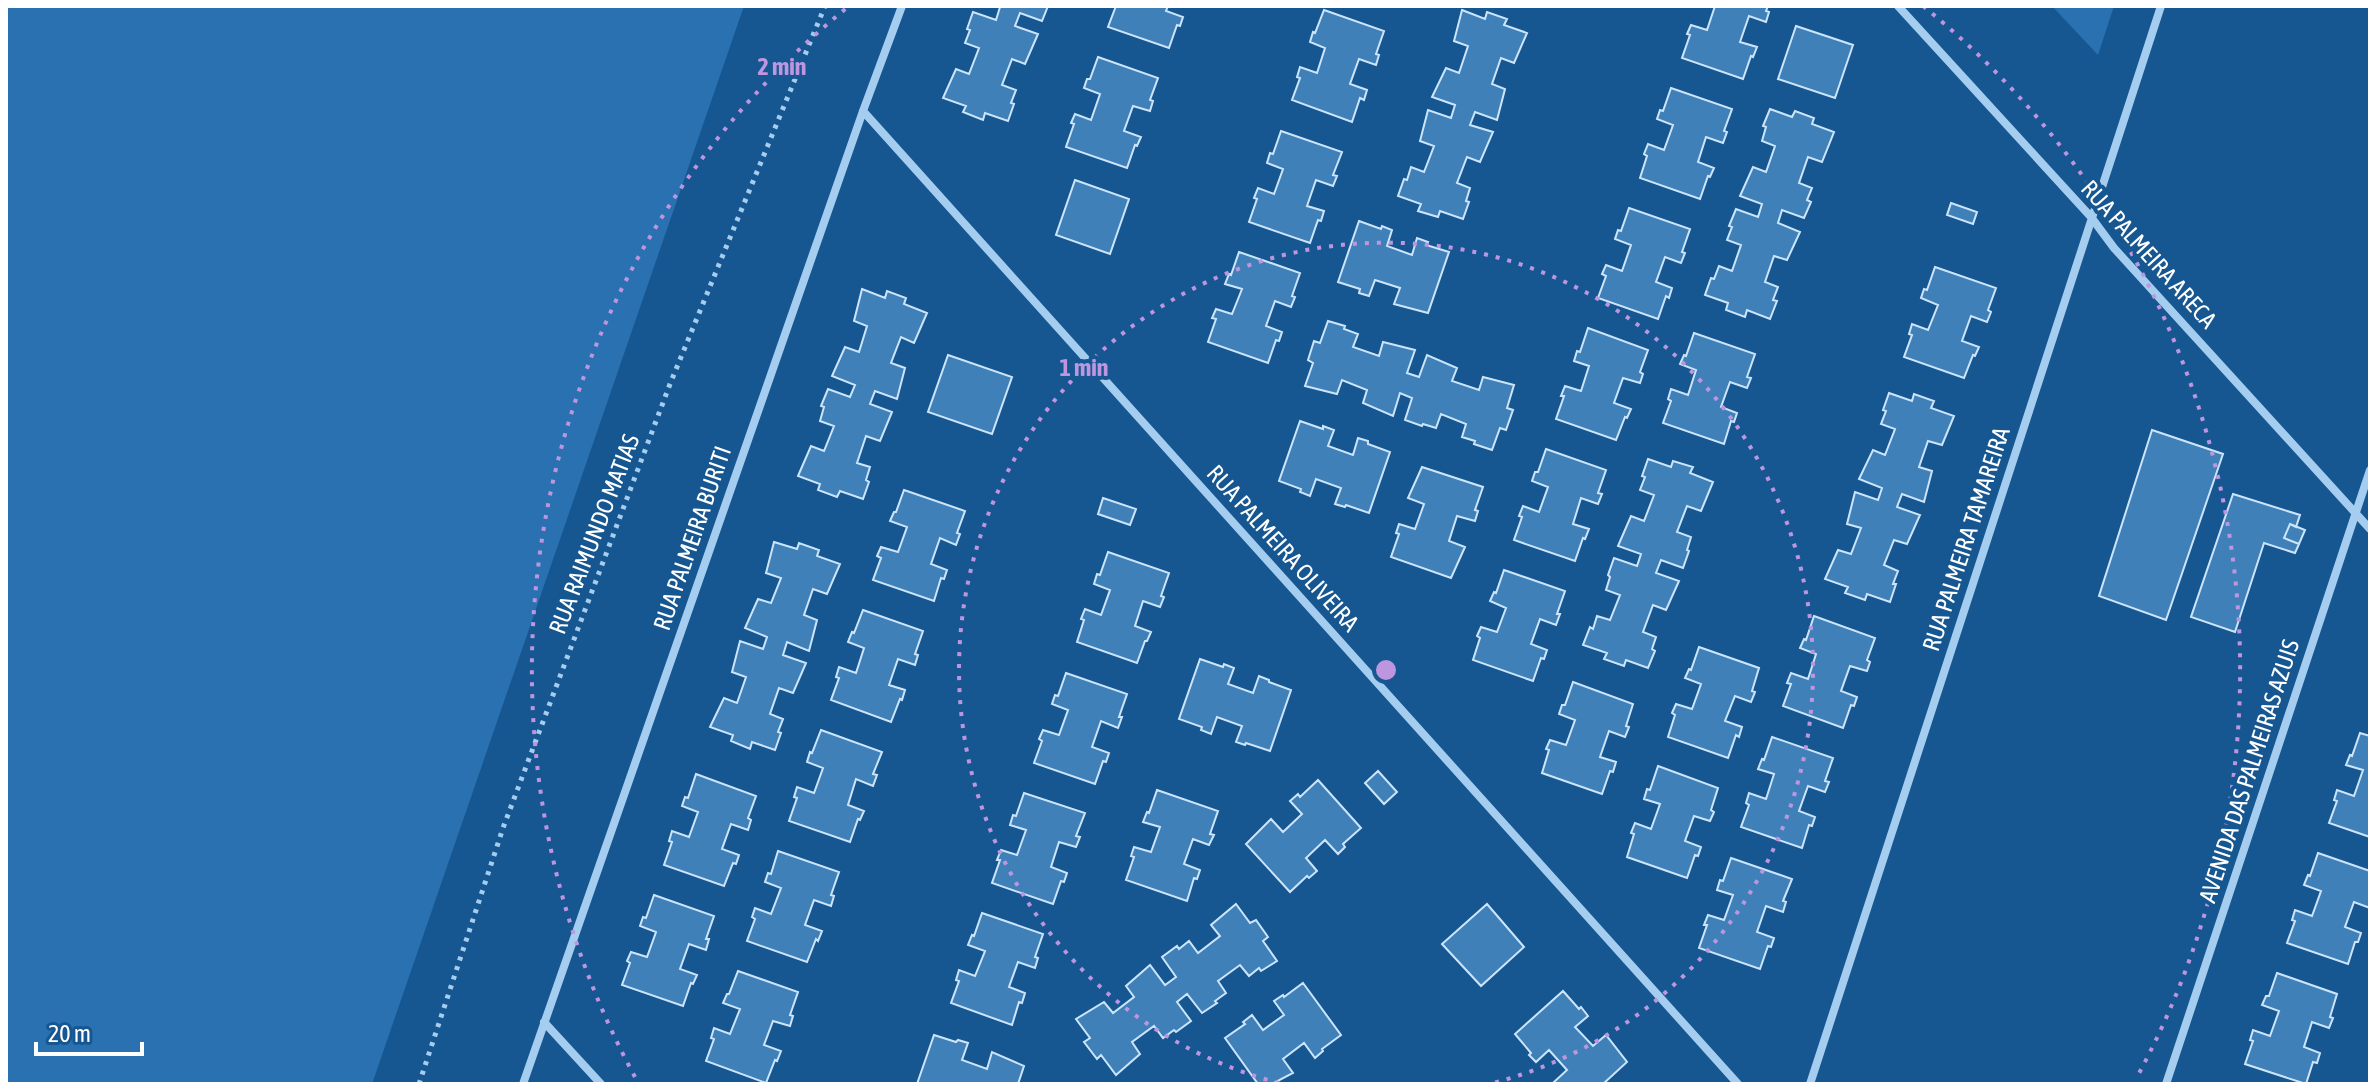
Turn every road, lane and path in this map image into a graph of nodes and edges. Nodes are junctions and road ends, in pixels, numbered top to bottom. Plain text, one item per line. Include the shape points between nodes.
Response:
1 (825, 6) edge
2 (902, 6) edge
3 (1898, 6) edge
4 (2161, 6) edge
5 (863, 111) junction
6 (2091, 217) junction
7 (2370, 470) edge
8 (2355, 513) junction
9 (2370, 529) edge
10 (544, 1022) junction
11 (419, 1084) edge
12 (523, 1084) edge
13 (601, 1084) edge
14 (1738, 1084) edge
15 (1810, 1084) edge
16 (2166, 1084) edge

1 - 11 path, RUA RAIMUNDO MATIAS via 670,384 525,769
2 - 5 street, RUA PALMEIRA BURITI
3 - 6 street, RUA PALMEIRA ARECA
4 - 6 street, RUA PALMEIRA TAMAREIRA
5 - 10 street, RUA PALMEIRA BURITI
5 - 14 street, RUA PALMEIRA OLIVEIRA
6 - 8 street, RUA PALMEIRA ARECA
6 - 15 street, RUA PALMEIRA TAMAREIRA
7 - 8 street, AVENIDA DAS PALMEIRAS AZUIS
8 - 9 street, RUA PALMEIRA ARECA
8 - 16 street, AVENIDA DAS PALMEIRAS AZUIS
10 - 12 street, RUA PALMEIRA BURITI
10 - 13 street

